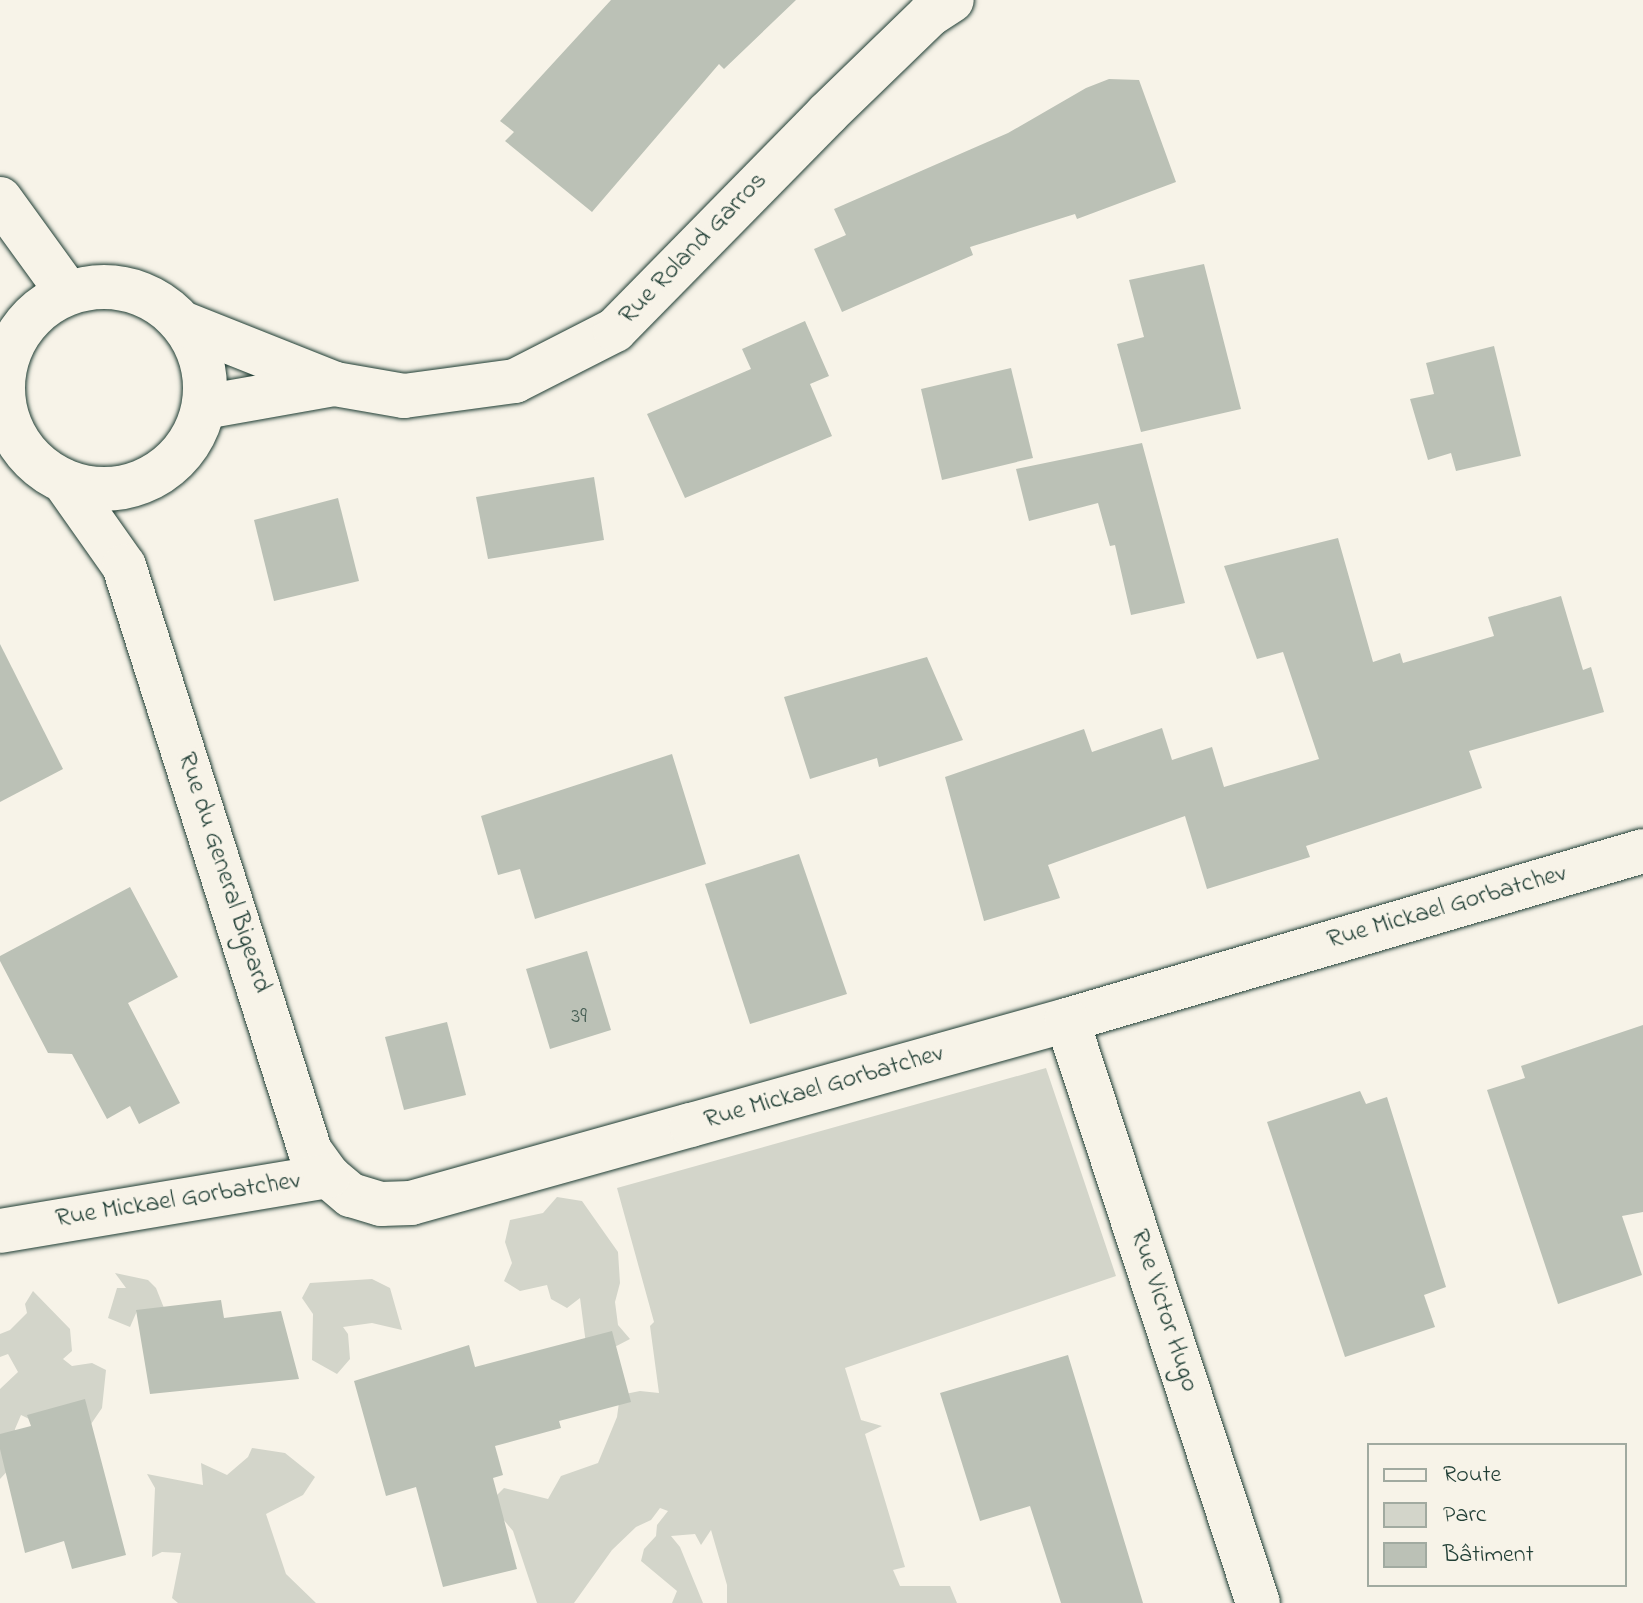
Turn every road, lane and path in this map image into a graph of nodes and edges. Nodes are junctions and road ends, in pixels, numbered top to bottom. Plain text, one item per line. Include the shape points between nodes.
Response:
1 (952, 0) edge
2 (0, 199) edge
3 (68, 293) junction
4 (182, 323) junction
5 (5, 338) edge
6 (335, 384) junction
7 (204, 407) junction
8 (64, 481) junction
9 (134, 486) junction
10 (124, 566) junction
11 (1643, 851) edge
12 (1067, 1020) junction
13 (328, 1176) junction
14 (0, 1231) edge
15 (1258, 1603) edge

1 - 6 street, Rue Roland Garros via 929,15 827,114 615,330 515,381 404,396
2 - 3 street
3 - 4 street via 122,289 155,301
3 - 5 street
4 - 6 street, Rue Roland Garros
4 - 7 street via 205,378
5 - 8 street via 4,410 17,441 37,465
6 - 7 street, Rue Roland Garros
7 - 9 street via 180,457
8 - 9 street via 99,489
8 - 10 street, Rue du General Bigeard
9 - 10 street, Rue du General Bigeard
10 - 13 street, Rue du General Bigeard via 310,1151
11 - 12 street, Rue Mickael Gorbatchev
12 - 13 street, Rue Mickael Gorbatchev via 411,1203 381,1204 351,1195
12 - 15 street, Rue Victor Hugo
13 - 14 street, Rue Mickael Gorbatchev

